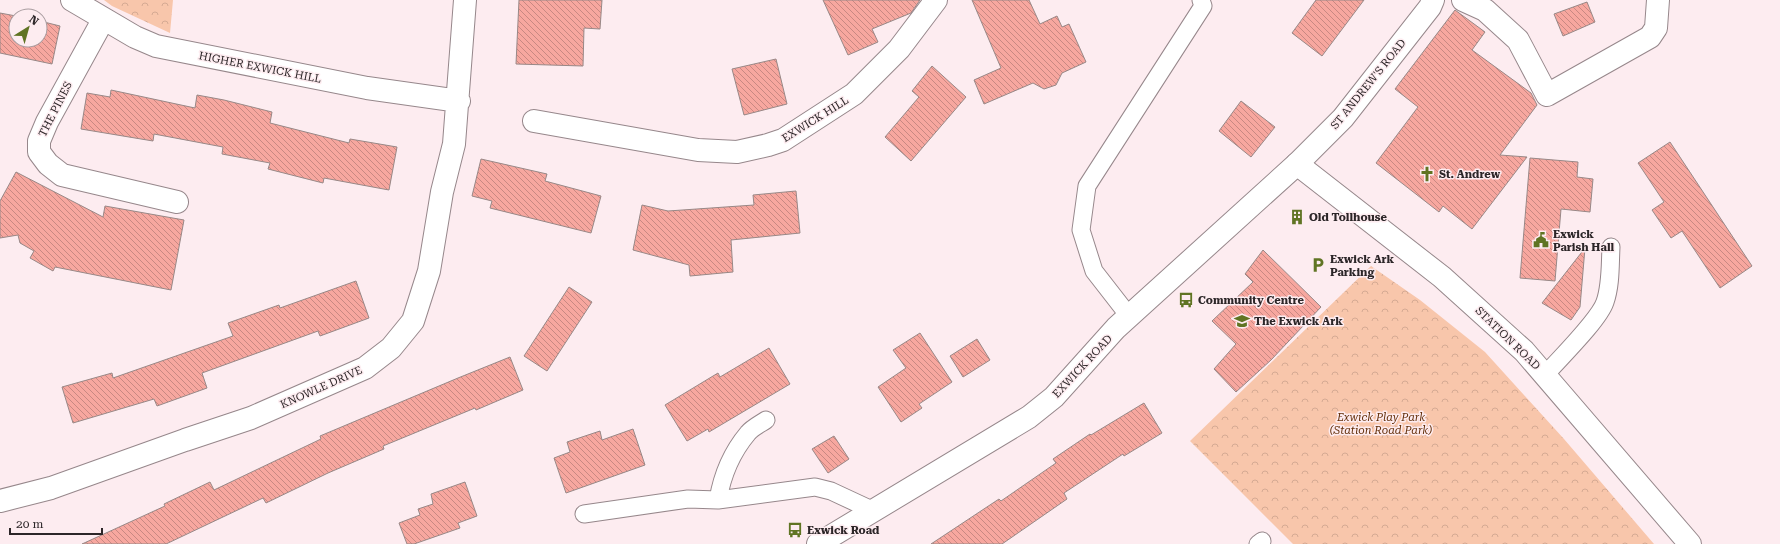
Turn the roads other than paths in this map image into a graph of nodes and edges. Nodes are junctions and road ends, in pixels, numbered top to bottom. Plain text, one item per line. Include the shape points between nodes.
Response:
1 (72, 0) edge
2 (465, 0) edge
3 (936, 0) edge
4 (1201, 0) edge
5 (1433, 0) edge
6 (1463, 0) edge
7 (1658, 0) edge
8 (103, 20) junction
9 (459, 100) junction
10 (534, 121) dead end
11 (1297, 164) junction
12 (177, 202) dead end
13 (1611, 247) dead end
14 (1129, 316) junction
15 (1546, 374) junction
16 (766, 420) dead end
17 (718, 500) junction
18 (0, 501) edge
19 (874, 511) junction
20 (584, 514) dead end
21 (818, 544) edge
22 (1690, 544) edge

1 - 8 street, HIGHER EXWICK HILL
2 - 9 street, KNOWLE DRIVE
3 - 10 street, EXWICK HILL via 899,49 854,94 783,140 768,145 737,152 698,150
4 - 14 lane via 1203,6 1087,186 1081,230 1094,271
5 - 11 street, ST ANDREW'S ROAD via 1343,118
6 - 7 street via 1485,10 1518,40 1547,95 1650,37 1656,28
8 - 9 street, HIGHER EXWICK HILL via 156,46 368,88
8 - 12 street, THE PINES via 47,122 39,141 39,152 48,164 62,175
9 - 18 street, KNOWLE DRIVE via 454,144 442,192 429,271 413,321 391,348 365,368 250,418 51,488
11 - 14 street, EXWICK ROAD
11 - 15 street, STATION ROAD via 1442,277
13 - 15 lane via 1609,290 1605,304
14 - 19 street, EXWICK ROAD via 1054,397 1029,417
15 - 22 street, STATION ROAD
16 - 17 lane via 748,432 737,449 722,480
17 - 19 lane via 814,487 831,491
17 - 20 lane via 688,499
19 - 21 street, EXWICK ROAD

